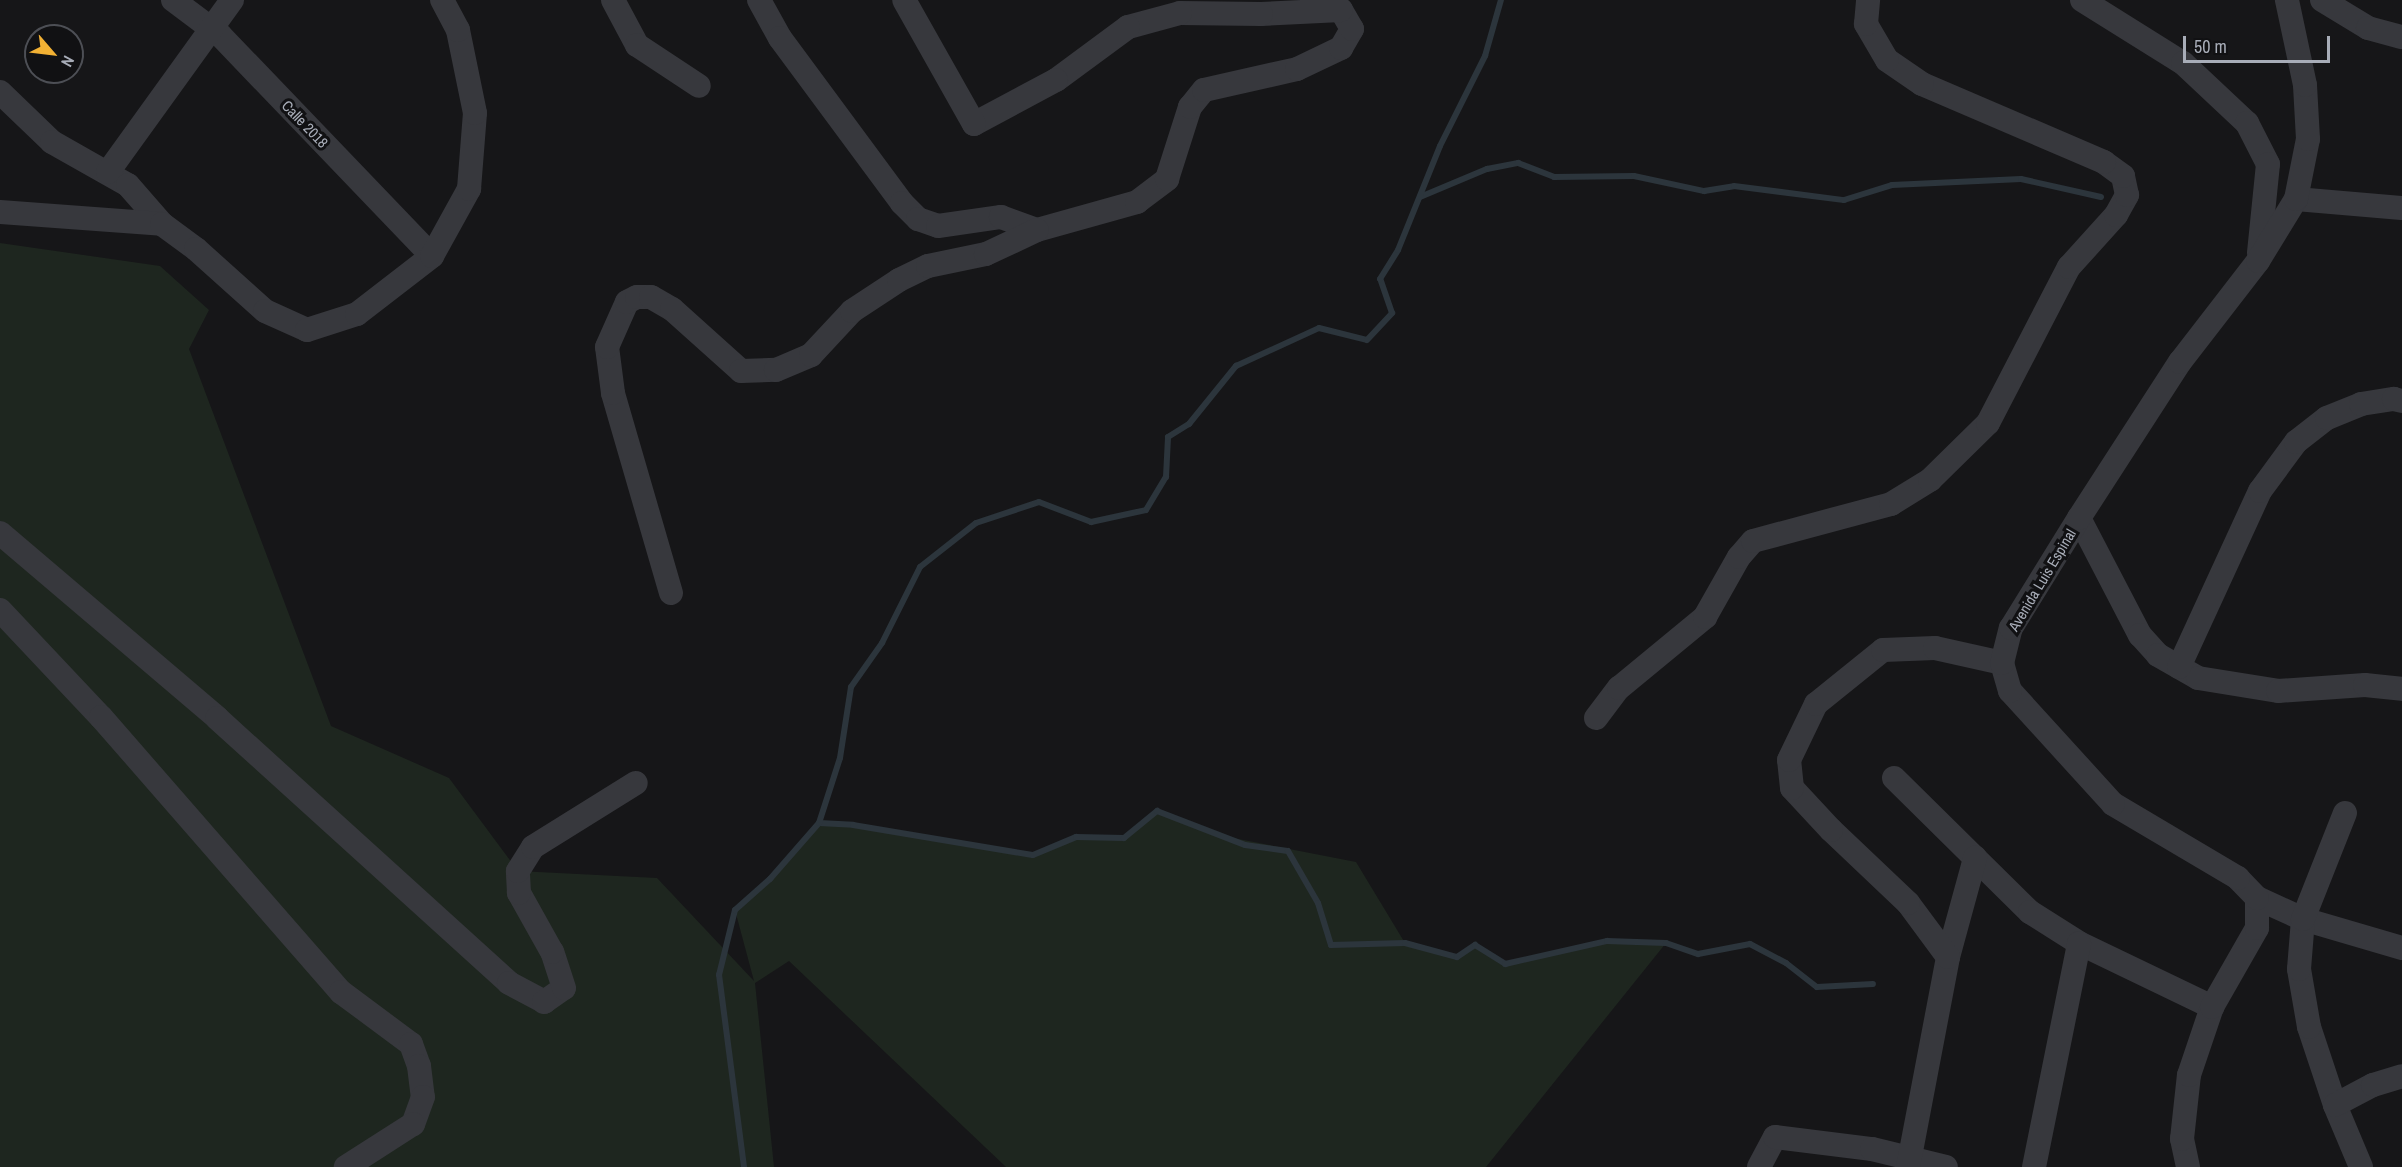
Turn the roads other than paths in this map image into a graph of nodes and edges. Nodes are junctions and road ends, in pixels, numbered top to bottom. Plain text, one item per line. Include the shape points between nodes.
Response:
1 (172, 0) edge
2 (232, 0) edge
3 (442, 0) edge
4 (613, 0) edge
5 (759, 0) edge
6 (904, 0) edge
7 (1868, 0) edge
8 (2082, 0) edge
9 (2287, 0) edge
10 (2322, 0) edge
11 (211, 28) junction
12 (2402, 37) edge
13 (699, 86) dead end
14 (0, 92) edge
15 (108, 172) junction
16 (2296, 199) junction
17 (2402, 208) edge
18 (0, 212) edge
19 (162, 224) junction
20 (1037, 230) junction
21 (432, 256) junction
22 (2258, 261) junction
23 (2402, 401) edge
24 (2079, 518) junction
25 (0, 533) edge
26 (671, 593) dead end
27 (0, 610) edge
28 (2002, 663) junction
29 (2179, 667) junction
30 (2402, 689) edge
31 (1596, 718) dead end
32 (1894, 778) dead end
33 (636, 783) dead end
34 (2345, 813) dead end
35 (1976, 858) junction
36 (2257, 898) junction
37 (2303, 919) junction
38 (2079, 943) junction
39 (2402, 948) edge
40 (1948, 957) junction
41 (2212, 1007) junction
42 (2402, 1076) edge
43 (2335, 1105) junction
44 (1909, 1163) edge
45 (346, 1167) edge
46 (1759, 1167) edge
47 (1946, 1167) edge
48 (2034, 1167) edge
49 (2188, 1167) edge
50 (2361, 1167) edge

1 - 11 street, Calle 2018
2 - 11 street
3 - 21 street via 458,30 475,113 469,189
4 - 13 street via 637,45
5 - 20 street via 780,38 902,203 918,219 938,226 1001,217
6 - 20 street via 974,124 1056,80 1128,27 1180,12 1261,14 1341,9 1352,29 1341,48 1298,69 1204,90 1190,107 1167,179 1137,202
7 - 31 street via 1866,24 1887,60 1922,84 2104,162 2123,176 2127,195 2116,215 2069,267 2031,345 1980,431 1930,480 1891,504 1753,541 1739,557 1705,617 1619,688
8 - 22 street via 2183,63 2247,123 2268,164
9 - 16 street, Avenida Luis Espinal via 2305,85 2308,139
10 - 12 street via 2368,28
11 - 15 street
11 - 21 street, Calle 2018
14 - 15 street via 52,142
15 - 19 street via 128,185
16 - 17 street
16 - 22 street, Avenida Luis Espinal
18 - 19 street
19 - 21 street via 265,311 307,330 357,314
20 - 26 street via 986,254 928,266 871,296 811,355 776,370 741,371 672,309 651,297 627,302 607,348 613,393
22 - 24 street, Avenida Luis Espinal via 2180,362
23 - 29 street via 2394,399 2327,417 2296,442 2260,491
24 - 28 street, Avenida Luis Espinal via 2011,628
24 - 29 street via 2140,635 2158,655
25 - 33 street via 225,725 508,983 544,1002 564,988 552,952 519,893 518,871 533,847
27 - 45 street via 101,717 341,992 411,1044 423,1097 413,1124
28 - 36 street via 2010,691 2113,804 2238,878
28 - 40 street via 1935,648 1883,650 1816,704 1789,760 1792,788 1830,831 1908,903
29 - 30 street via 2198,678 2278,691 2365,685
32 - 35 street
34 - 37 street
35 - 38 street via 2030,912
35 - 40 street
36 - 37 street
36 - 41 street via 2257,928
37 - 39 street
37 - 43 street via 2299,969 2309,1027
38 - 41 street
38 - 48 street
40 - 44 street
41 - 49 street via 2189,1075 2182,1139
42 - 43 street via 2373,1084
43 - 50 street
44 - 46 street via 1872,1149 1775,1137
44 - 47 street

